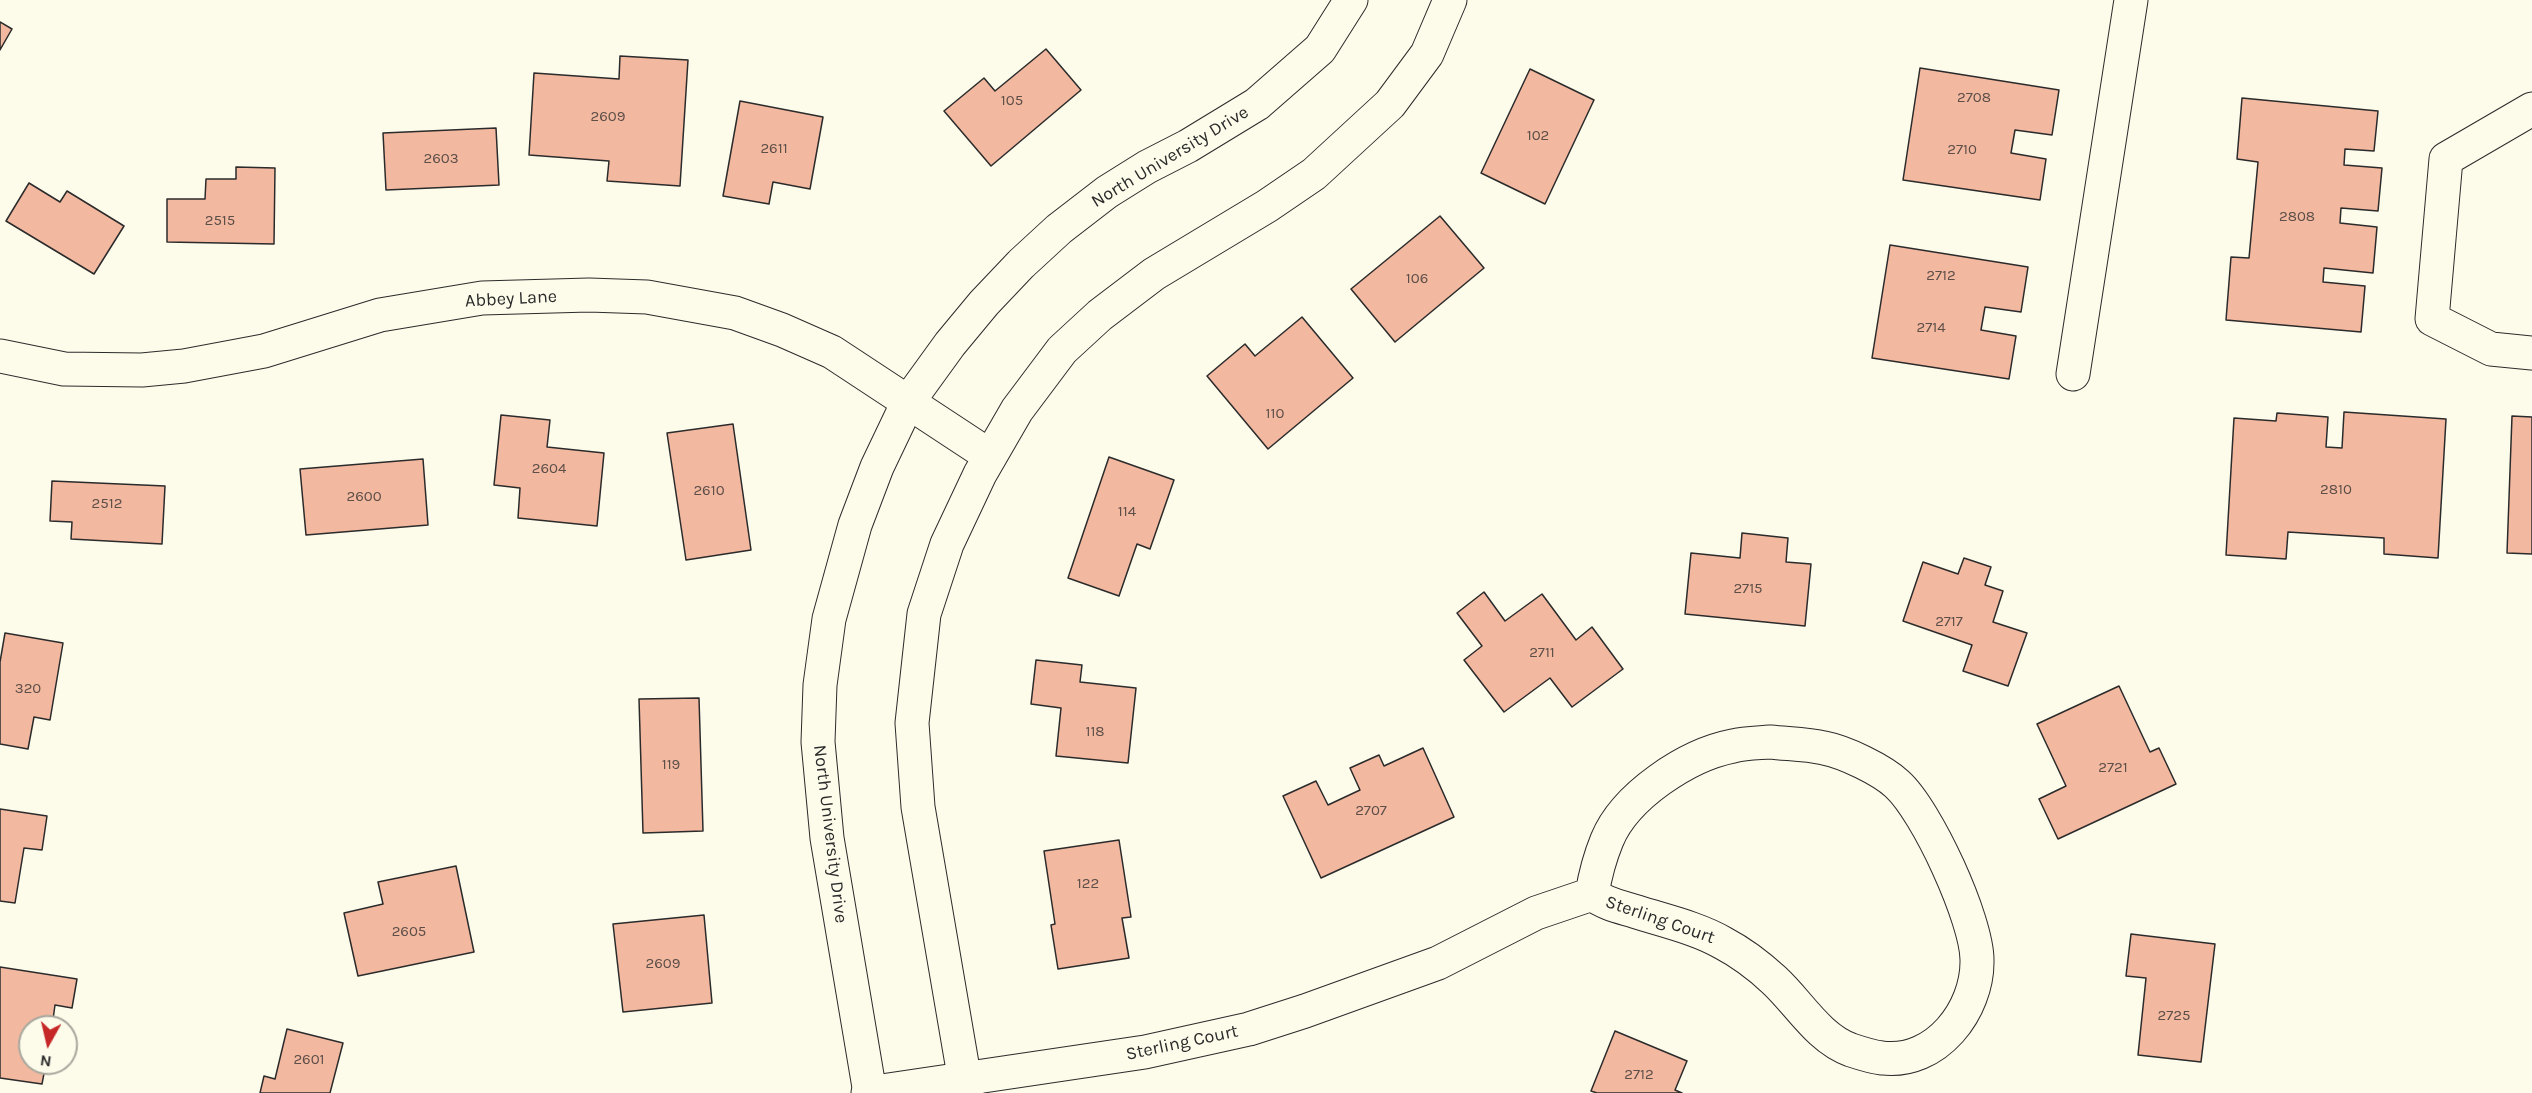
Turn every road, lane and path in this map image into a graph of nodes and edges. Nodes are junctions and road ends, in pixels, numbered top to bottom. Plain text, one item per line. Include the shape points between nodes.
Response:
1 (1352, 0) edge
2 (1450, 0) edge
3 (2131, 0) edge
4 (2532, 109) edge
5 (2532, 353) edge
6 (0, 356) edge
7 (2073, 374) dead end
8 (908, 402) junction
9 (990, 456) junction
10 (1592, 894) junction
11 (965, 1086) edge
12 (869, 1093) edge

1 - 8 street, North University Drive via 1320,49 1257,104 1107,192 1059,229 984,303
2 - 9 street via 1427,54 1390,104 1314,174 1154,274 1100,315 1062,350 1017,410
3 - 7 street
4 - 5 street via 2446,159 2432,319 2491,349
6 - 8 street, Abbey Lane via 64,369 142,370 264,351 380,315 482,298 647,297 735,313 782,330 832,352
8 - 9 street, Abbey Lane
8 - 12 street, North University Drive via 855,525 829,619 820,685 818,742 827,838
9 - 11 street via 947,544 924,615 912,723 918,807
10 - 10 street, Sterling Court via 1602,901 1723,942 1773,979 1824,1034 1849,1049 1883,1058 1909,1056 1939,1043 1965,1012 1974,984 1976,943 1952,874 1918,808 1897,783 1826,748 1770,742 1734,746 1707,753 1674,769 1627,809 1607,838
10 - 11 street, Sterling Court via 1536,913 1438,963 1249,1029
11 - 12 street, Sterling Court

